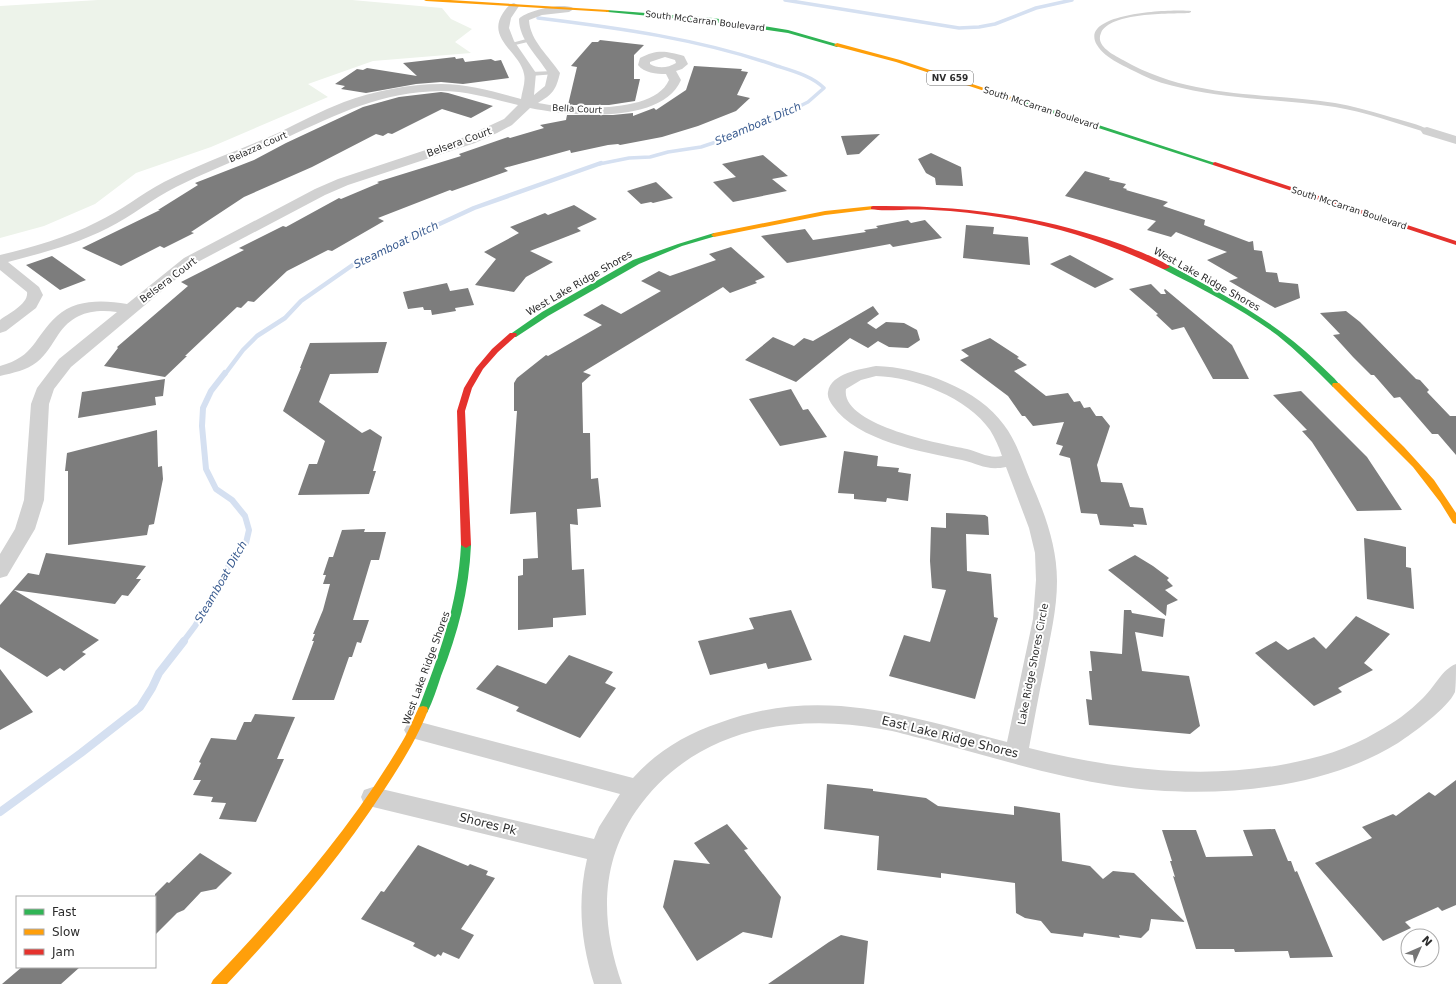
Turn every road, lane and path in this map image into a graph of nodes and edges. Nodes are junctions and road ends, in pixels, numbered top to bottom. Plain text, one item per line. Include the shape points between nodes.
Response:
1 (426, 0) edge
2 (544, 0) edge
3 (569, 5) junction
4 (514, 6) junction
5 (1190, 12) dead end
6 (530, 40) junction
7 (511, 44) junction
8 (669, 69) dead end
9 (554, 73) junction
10 (530, 74) junction
11 (527, 104) junction
12 (1427, 131) joint
13 (1162, 137) dead end
14 (1456, 140) edge
15 (1176, 142) dead end
16 (1262, 169) dead end
17 (1456, 243) edge
18 (0, 260) edge
19 (0, 264) edge
20 (129, 309) junction
21 (0, 328) edge
22 (0, 371) edge
23 (1012, 459) junction
24 (1456, 521) edge
25 (0, 571) edge
26 (1456, 673) edge
27 (416, 730) junction
28 (1016, 754) junction
29 (637, 789) junction
30 (373, 797) junction
31 (602, 852) junction
32 (218, 984) edge
33 (608, 984) edge

1 - 4 main road
2 - 3 main road, South McCarran Boulevard / NV 659
3 - 4 main road
3 - 6 street via 532,14 524,19 523,25
3 - 13 main road, South McCarran Boulevard / NV 659 via 685,10 794,27 919,59
3 - 17 main road, South McCarran Boulevard / NV 659 via 751,25 826,41 898,61
4 - 7 street via 503,27
5 - 12 lane via 1142,14 1116,19 1101,27 1097,32 1097,42 1106,52 1133,69 1175,85 1242,96 1335,105 1378,115
6 - 7 lane
6 - 9 street
7 - 10 street
8 - 11 street, Bella Court via 676,80 667,93 628,108 583,111
9 - 10 lane
9 - 11 street, Belsera Court via 547,91
10 - 11 street
11 - 18 street, Belazza Court via 477,91 448,88 375,97 338,110 168,186 101,226 66,240
11 - 20 street, Belsera Court via 508,122 488,132 320,192 189,261
12 - 14 street
15 - 16 main road
19 - 21 street via 34,290 35,295 30,305
20 - 22 street via 98,305 68,315 34,356 23,364
20 - 25 street, Belsera Court via 65,363 46,388 40,404 34,500 25,529
23 - 23 street, Lake Ridge Shores Circle via 1004,438 993,423 978,408 938,385 913,376 877,371 847,379 836,392 837,400 843,408 862,423 884,434 992,464
23 - 28 street, Lake Ridge Shores Circle via 1041,534 1046,570 1045,607
24 - 27 main road, West Lake Ridge Shores via 1435,486 1411,458 1278,332 1178,273 1128,250 1065,228 1028,219 928,207 827,212 735,230 670,248 616,272 502,343 486,357 474,375 465,393 461,411 466,564 459,608
26 - 28 street, East Lake Ridge Shores via 1445,690 1422,715 1390,738 1350,757 1305,770 1252,779 1196,782 1144,780 1086,771
27 - 29 street
27 - 30 main road, West Lake Ridge Shores
28 - 29 street, East Lake Ridge Shores via 880,719 842,714 802,714 740,725 690,745 662,764
29 - 31 street, East Lake Ridge Shores via 616,820
30 - 31 street, Shores Pk
30 - 32 main road, West Lake Ridge Shores via 360,819 314,879
31 - 33 street, East Lake Ridge Shores via 594,887 594,926

